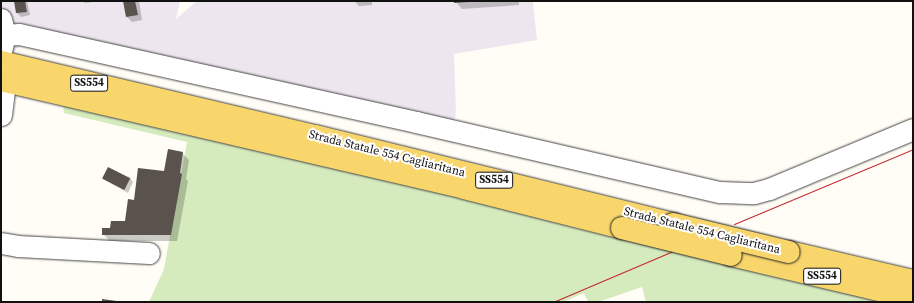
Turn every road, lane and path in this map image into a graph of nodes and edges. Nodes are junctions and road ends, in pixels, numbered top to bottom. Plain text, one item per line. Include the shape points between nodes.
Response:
1 (2, 35) edge
2 (2, 74) edge
3 (2, 107) edge
4 (913, 129) edge
5 (313, 144) junction
6 (1, 243) edge
7 (149, 253) dead end
8 (913, 281) edge
9 (913, 298) edge

1 - 4 street via 19,34 720,192 754,193 769,189
2 - 3 street
2 - 5 main road, Strada Statale 554 Cagliaritana / SS554
5 - 8 main road, Strada Statale 554 Cagliaritana / SS554, bridge via 673,224
5 - 9 main road, Strada Statale 554 Cagliaritana / SS554, bridge via 622,228
6 - 7 street

